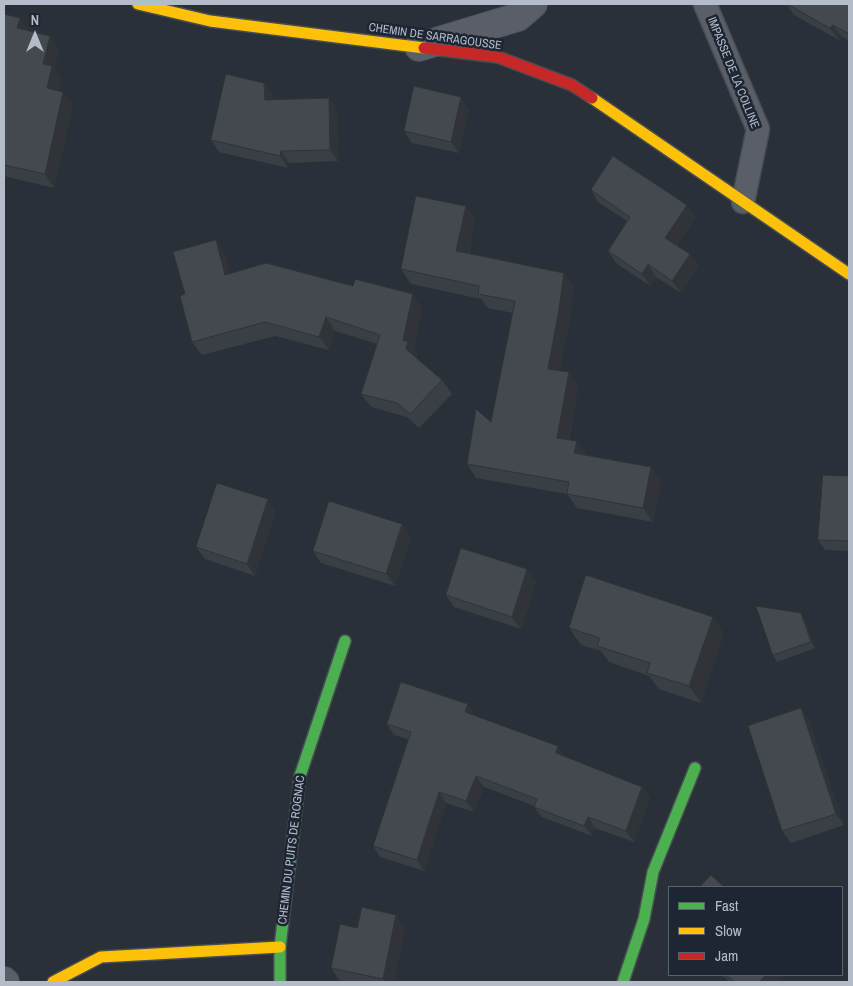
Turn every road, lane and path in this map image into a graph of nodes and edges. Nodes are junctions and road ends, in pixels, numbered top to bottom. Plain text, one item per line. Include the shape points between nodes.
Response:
1 (138, 4) edge
2 (533, 4) edge
3 (705, 4) edge
4 (419, 47) junction
5 (743, 202) junction
6 (849, 274) edge
7 (345, 641) dead end
8 (695, 768) dead end
9 (280, 947) junction
10 (53, 982) edge
11 (280, 982) edge
12 (623, 982) edge

1 - 4 street, CHEMIN DE SARRAGOUSSE via 210,21
2 - 4 street via 518,17
3 - 5 lane, IMPASSE DE LA COLLINE via 758,129
4 - 5 street, CHEMIN DE SARRAGOUSSE via 498,57 572,85
5 - 6 street, CHEMIN DE SARRAGOUSSE
7 - 9 street, CHEMIN DU PUITS DE ROGNAC via 300,776
8 - 12 street via 653,872 644,919
9 - 10 street via 101,957
9 - 11 street, CHEMIN DU PUITS DE ROGNAC

